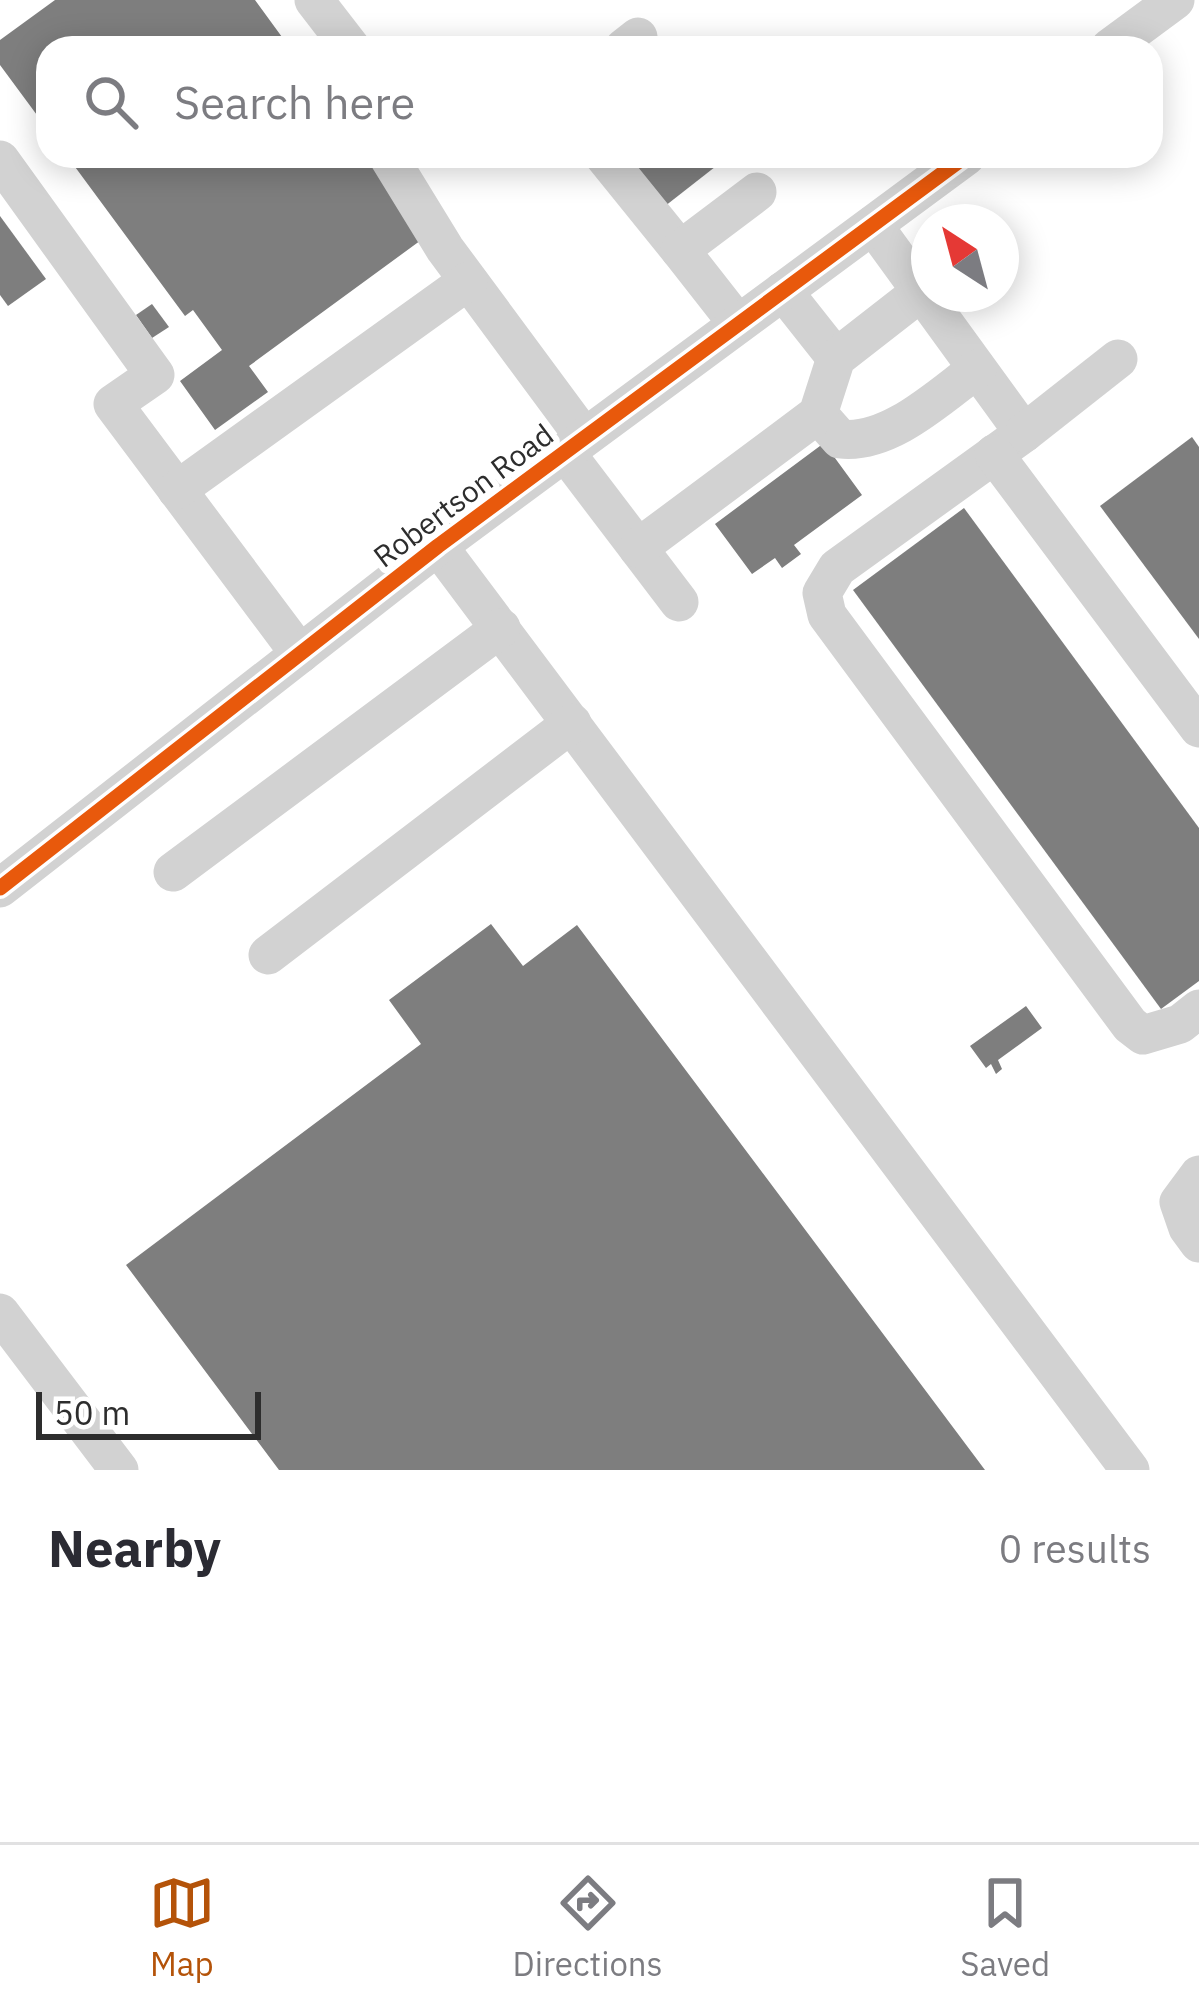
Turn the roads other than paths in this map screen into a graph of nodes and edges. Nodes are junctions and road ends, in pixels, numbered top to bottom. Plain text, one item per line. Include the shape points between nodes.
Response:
1 (314, 0) edge
2 (1175, 0) edge
3 (342, 36) edge
4 (1126, 36) edge
5 (0, 160) edge
6 (396, 168) edge
7 (614, 168) edge
8 (950, 168) edge
9 (757, 192) dead end
10 (873, 225) junction
11 (680, 250) junction
12 (911, 276) edge
13 (468, 281) junction
14 (783, 291) junction
15 (911, 300) edge
16 (937, 312) edge
17 (738, 324) junction
18 (836, 358) junction
19 (1118, 359) dead end
20 (976, 369) junction
21 (818, 414) junction
22 (575, 444) junction
23 (1009, 444) junction
24 (178, 490) junction
25 (438, 546) junction
26 (638, 548) junction
27 (679, 602) dead end
28 (501, 628) junction
29 (300, 654) junction
30 (572, 723) junction
31 (1199, 728) edge
32 (172, 872) dead end
33 (0, 888) edge
34 (268, 955) dead end
35 (1199, 1009) edge
36 (1199, 1175) edge
37 (1199, 1243) edge
38 (0, 1313) edge
39 (119, 1470) edge
40 (1130, 1470) edge

1 - 3 street
2 - 4 street
5 - 24 street via 154,375 113,404
6 - 13 street
7 - 11 street
8 - 10 street, Robertson Road
9 - 11 street
10 - 12 street
10 - 14 street, Robertson Road
11 - 17 street
13 - 22 street
13 - 24 street
14 - 17 street, Robertson Road
14 - 18 street
15 - 18 street
16 - 20 street
17 - 22 street, Robertson Road
18 - 21 street
19 - 23 street
20 - 21 street via 916,414 855,441 840,439
20 - 23 street
21 - 26 street
22 - 25 street, Robertson Road
22 - 26 street
23 - 31 street
23 - 35 street via 837,568 822,592 826,615 1130,1025 1143,1035
24 - 29 street
25 - 28 street
25 - 29 street, Robertson Road
26 - 27 street
28 - 30 street
28 - 32 street
29 - 33 street, Robertson Road
30 - 34 street
30 - 40 street
36 - 37 street via 1179,1202
38 - 39 street

